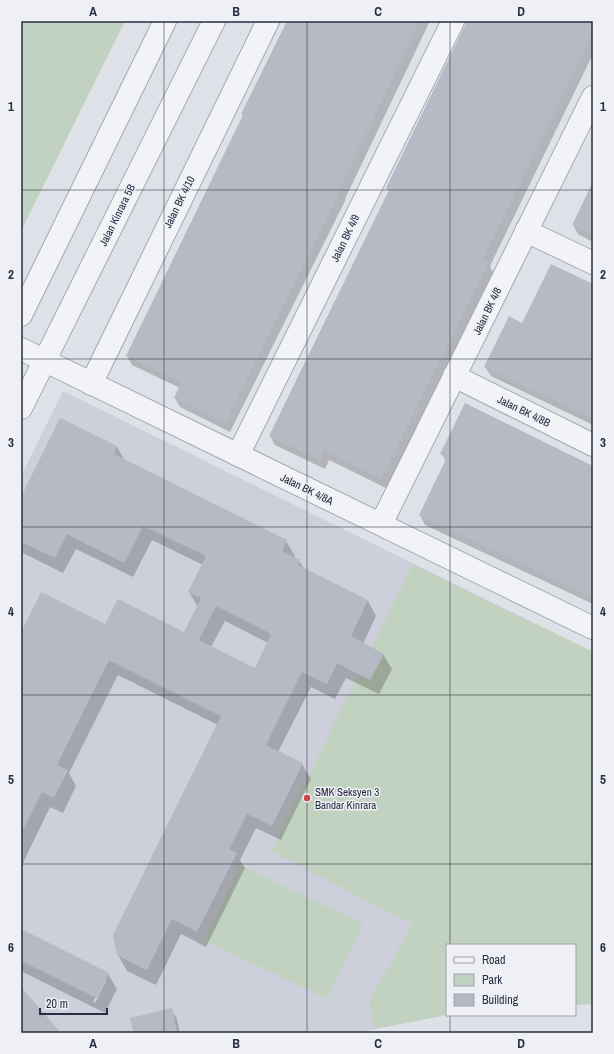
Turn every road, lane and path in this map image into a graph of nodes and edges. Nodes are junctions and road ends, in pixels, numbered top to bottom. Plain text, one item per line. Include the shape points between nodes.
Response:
1 (165, 21) edge
2 (214, 21) edge
3 (268, 21) edge
4 (453, 21) edge
5 (593, 97) edge
6 (526, 231) junction
7 (593, 263) edge
8 (21, 315) edge
9 (21, 349) edge
10 (44, 361) junction
11 (454, 376) junction
12 (91, 384) junction
13 (21, 408) edge
14 (593, 445) edge
15 (238, 455) junction
16 (381, 524) junction
17 (593, 628) edge

1 - 8 street
2 - 10 street, Jalan Kinrara 5B
3 - 12 street, Jalan BK 4/10
4 - 15 street, Jalan BK 4/9
5 - 6 street, Jalan BK 4/8
6 - 7 street
6 - 11 street, Jalan BK 4/8
9 - 10 street, Jalan BK 4/8A
10 - 12 street, Jalan BK 4/8A
10 - 13 street, Jalan Kinrara 5B
11 - 14 street, Jalan BK 4/8B
11 - 16 street, Jalan BK 4/8
12 - 15 street, Jalan BK 4/8A
15 - 16 street, Jalan BK 4/8A
16 - 17 street, Jalan BK 4/8A

